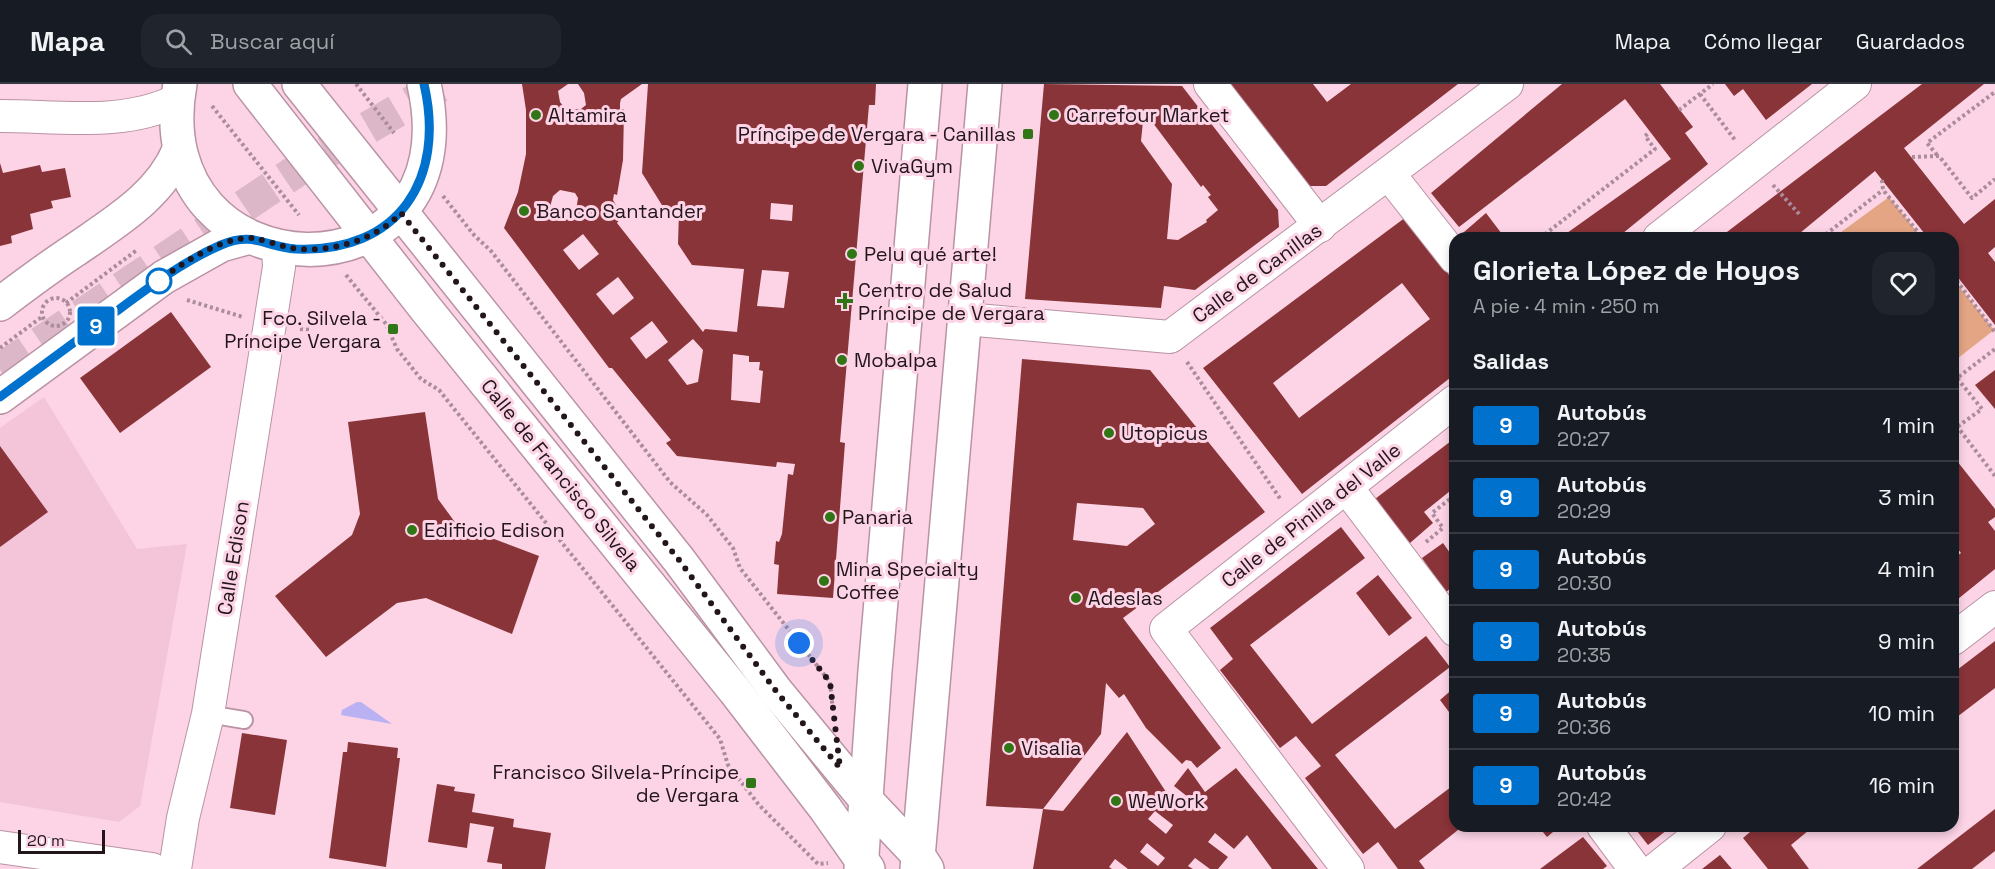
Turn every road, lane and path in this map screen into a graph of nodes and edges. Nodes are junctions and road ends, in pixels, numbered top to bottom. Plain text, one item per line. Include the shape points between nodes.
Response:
1 (250, 84) edge
2 (299, 84) edge
3 (356, 84) edge
4 (424, 84) edge
5 (925, 84) edge
6 (985, 84) edge
7 (1210, 84) edge
8 (1507, 84) edge
9 (1713, 84) edge
10 (1855, 84) edge
11 (178, 92) edge
12 (1995, 92) edge
13 (1700, 94) junction
14 (210, 103) dead end
15 (1679, 110) dead end
16 (0, 116) edge
17 (1650, 132) dead end
18 (399, 139) dead end
19 (179, 150) junction
20 (1938, 156) junction
21 (1912, 158) dead end
22 (1753, 164) junction
23 (1389, 174) junction
24 (1882, 180) dead end
25 (1995, 180) edge
26 (1778, 189) dead end
27 (1883, 190) junction
28 (401, 213) junction
29 (1800, 215) dead end
30 (300, 217) dead end
31 (1320, 226) junction
32 (1548, 232) edge
33 (1667, 232) edge
34 (1829, 232) edge
35 (1918, 232) edge
36 (371, 235) junction
37 (474, 235) dead end
38 (264, 242) junction
39 (137, 250) dead end
40 (1449, 250) edge
41 (1959, 284) edge
42 (355, 286) dead end
43 (178, 298) dead end
44 (66, 303) junction
45 (0, 304) edge
46 (43, 316) junction
47 (965, 319) junction
48 (284, 327) junction
49 (311, 330) dead end
50 (1995, 332) edge
51 (1170, 337) junction
52 (0, 348) edge
53 (1995, 349) edge
54 (1959, 376) edge
55 (1959, 380) edge
56 (0, 397) edge
57 (1449, 405) edge
58 (1959, 426) edge
59 (1959, 434) edge
60 (1995, 476) edge
61 (1347, 488) junction
62 (1449, 500) edge
63 (1298, 526) junction
64 (1402, 562) junction
65 (1995, 607) edge
66 (1449, 622) edge
67 (1959, 634) edge
68 (208, 714) junction
69 (834, 714) dead end
70 (244, 720) dead end
71 (866, 800) junction
72 (1607, 832) edge
73 (1702, 832) edge
74 (0, 847) edge
75 (925, 865) edge
76 (863, 866) edge
77 (135, 868) edge
78 (175, 869) edge
79 (1348, 869) edge
80 (1635, 869) edge
81 (1656, 869) edge

1 - 36 main road, Calle de Francisco Silvela
2 - 28 main road, Calle de Francisco Silvela
3 - 18 path
4 - 28 main road via 430,128 426,163 417,190
5 - 71 main road
6 - 47 main road
7 - 31 street
8 - 23 street, Calle de Canillas
9 - 13 path
10 - 22 street
11 - 16 street via 143,114
11 - 19 main road
12 - 20 path via 1927,143
13 - 15 path
13 - 22 path
14 - 30 path
17 - 32 path via 1645,136 1655,149
19 - 38 main road via 203,201 225,222
19 - 45 main road via 165,177 150,194
20 - 21 path
20 - 25 path via 1972,198
22 - 33 street
23 - 31 street, Calle de Canillas
23 - 40 street
24 - 27 path
26 - 29 path
27 - 34 path
27 - 35 path
28 - 36 main road
28 - 71 main road, Calle de Francisco Silvela
31 - 51 street, Calle de Canillas
36 - 38 main road via 334,246 295,249
36 - 76 main road, Calle de Francisco Silvela via 426,309 735,691 825,808
37 - 69 path via 670,482 707,515 733,548 740,567 830,682
38 - 48 street, Calle Edison via 279,267
38 - 56 main road via 221,245 164,277
39 - 44 path
41 - 50 path
42 - 76 path via 386,324 397,349 421,379 439,390 720,740 728,765 759,805 818,864
43 - 48 path
44 - 46 path via 60,298 50,299 43,307
44 - 46 path via 69,315 62,324 50,324
46 - 52 path
47 - 51 street
47 - 75 main road
48 - 49 path
48 - 68 street, Calle Edison
51 - 63 path
53 - 54 path
55 - 58 path via 1982,409
57 - 61 street, Calle de Pinilla del Valle
59 - 60 path
61 - 63 street, Calle de Pinilla del Valle
61 - 64 street
62 - 64 path via 1432,513 1443,528
63 - 79 street, Calle de Pinilla del Valle via 1166,629
64 - 66 street
65 - 67 street
68 - 70 lane
68 - 78 street, Calle Edison
71 - 75 main road, Calle de Francisco Silvela
71 - 76 main road
72 - 80 street
73 - 81 street
74 - 77 street

